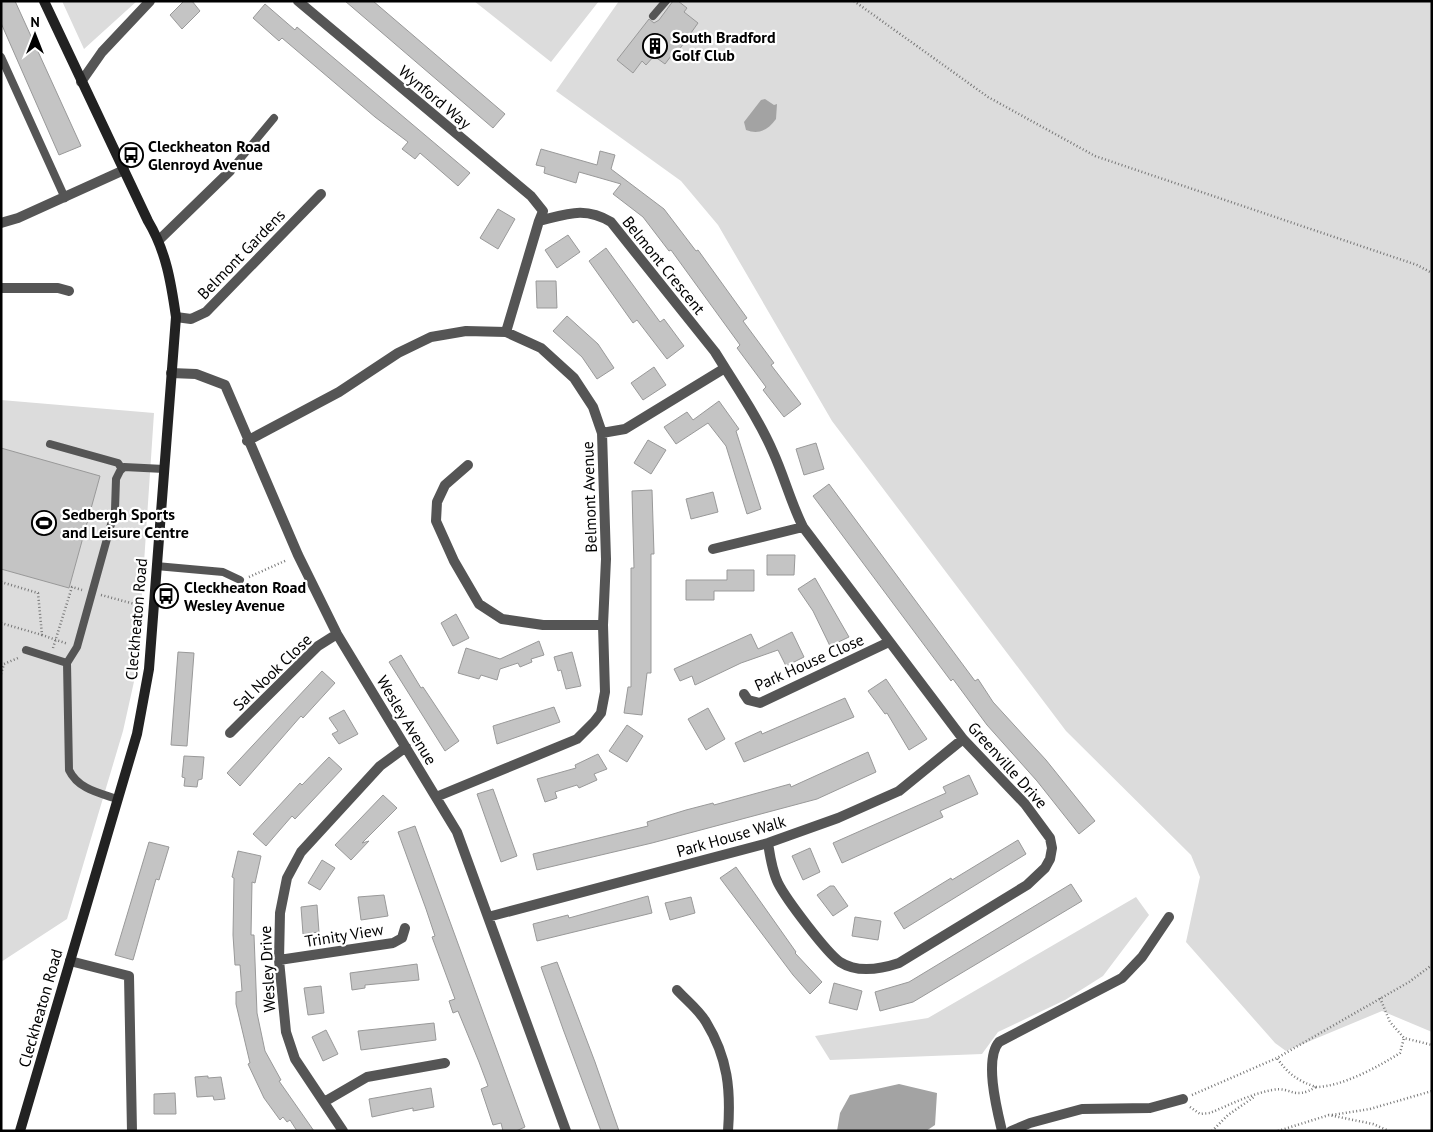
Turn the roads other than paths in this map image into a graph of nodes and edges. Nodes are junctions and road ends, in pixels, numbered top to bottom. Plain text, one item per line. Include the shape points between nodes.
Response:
1 (44, 1) edge
2 (150, 1) edge
3 (298, 1) edge
4 (666, 1) edge
5 (653, 16) dead end
6 (1, 57) edge
7 (80, 82) junction
8 (274, 118) dead end
9 (124, 170) junction
10 (230, 171) joint
11 (321, 194) dead end
12 (64, 198) junction
13 (539, 221) junction
14 (1, 224) edge
15 (159, 240) junction
16 (1, 288) edge
17 (69, 291) dead end
18 (176, 316) junction
19 (506, 332) junction
20 (725, 368) junction
21 (171, 373) junction
22 (602, 433) junction
23 (247, 441) junction
24 (50, 444) dead end
25 (468, 465) dead end
26 (122, 469) junction
27 (164, 469) junction
28 (803, 527) junction
29 (713, 549) dead end
30 (156, 566) junction
31 (240, 580) road end
32 (604, 625) junction
33 (337, 634) junction
34 (889, 642) junction
35 (26, 650) dead end
36 (67, 663) junction
37 (744, 694) dead end
38 (230, 733) dead end
39 (963, 739) junction
40 (406, 747) junction
41 (436, 797) junction
42 (118, 799) junction
43 (768, 843) junction
44 (488, 917) junction
45 (1169, 917) dead end
46 (405, 928) dead end
47 (279, 960) junction
48 (70, 961) junction
49 (677, 990) dead end
50 (444, 1063) dead end
51 (1183, 1099) road end
52 (324, 1102) junction
53 (20, 1131) edge
54 (132, 1131) edge
55 (343, 1131) edge
56 (566, 1131) edge
57 (728, 1131) edge
58 (1002, 1131) edge
59 (1012, 1131) edge

1 - 7 street, Cleckheaton Road
2 - 7 street via 102,52
3 - 13 street, Wynford Way via 531,196 542,211
4 - 5 lane
6 - 12 lane
7 - 9 street, Cleckheaton Road
8 - 10 lane
9 - 12 street
9 - 15 street, Cleckheaton Road
10 - 15 street
11 - 18 street, Belmont Gardens via 206,312 191,319
12 - 14 street
13 - 19 street
13 - 20 street, Belmont Crescent via 573,212 596,213 611,222
15 - 18 street, Cleckheaton Road via 168,264
16 - 17 street via 58,288
18 - 21 street, Cleckheaton Road
19 - 22 street, Belmont Avenue via 541,348 574,378 593,407
19 - 23 street, Belmont Avenue via 466,331 431,337 398,353 339,392
20 - 22 street via 625,429
20 - 28 street, Greenville Drive via 774,453
21 - 23 street, Wesley Avenue via 196,374 225,385
21 - 27 street, Cleckheaton Road
22 - 32 street, Belmont Avenue via 606,559
23 - 33 street, Wesley Avenue
24 - 26 lane via 118,463
25 - 32 street via 445,485 437,502 436,521 479,604 502,619 542,625
26 - 27 lane
26 - 36 lane via 116,479 115,510 77,647
27 - 30 street, Cleckheaton Road
28 - 29 street
28 - 34 street, Greenville Drive
30 - 31 lane via 223,572
30 - 42 street, Cleckheaton Road via 149,669 137,734
32 - 41 street, Belmont Avenue via 604,703 586,732 577,739
33 - 38 street, Sal Nook Close via 318,646
33 - 40 street, Wesley Avenue
34 - 37 street, Park House Close via 760,703 748,700
34 - 39 street, Greenville Drive
35 - 36 lane
36 - 42 lane via 69,770 74,781
39 - 43 street, Park House Walk via 899,791 838,818
39 - 43 street, Greenville Drive via 1025,804 1050,838 1050,859 1027,885 899,963 868,969 840,962 824,946 779,885
40 - 41 street, Wesley Avenue
40 - 47 street, Wesley Drive via 380,766 301,852 282,896
41 - 44 street, Wesley Avenue via 457,832
42 - 48 street, Cleckheaton Road
43 - 44 street, Park House Walk
44 - 56 street, Wesley Avenue
45 - 58 street via 1142,957 1122,978 999,1042 994,1048 992,1069
46 - 47 street, Trinity View via 402,938 393,943
47 - 52 street, Wesley Drive via 286,1032 296,1059
48 - 53 street, Cleckheaton Road
48 - 54 street via 128,976
49 - 57 street via 705,1021 726,1064 730,1098
50 - 52 street via 367,1077
51 - 59 street via 1150,1108 1082,1110
52 - 55 street, Wesley Drive

